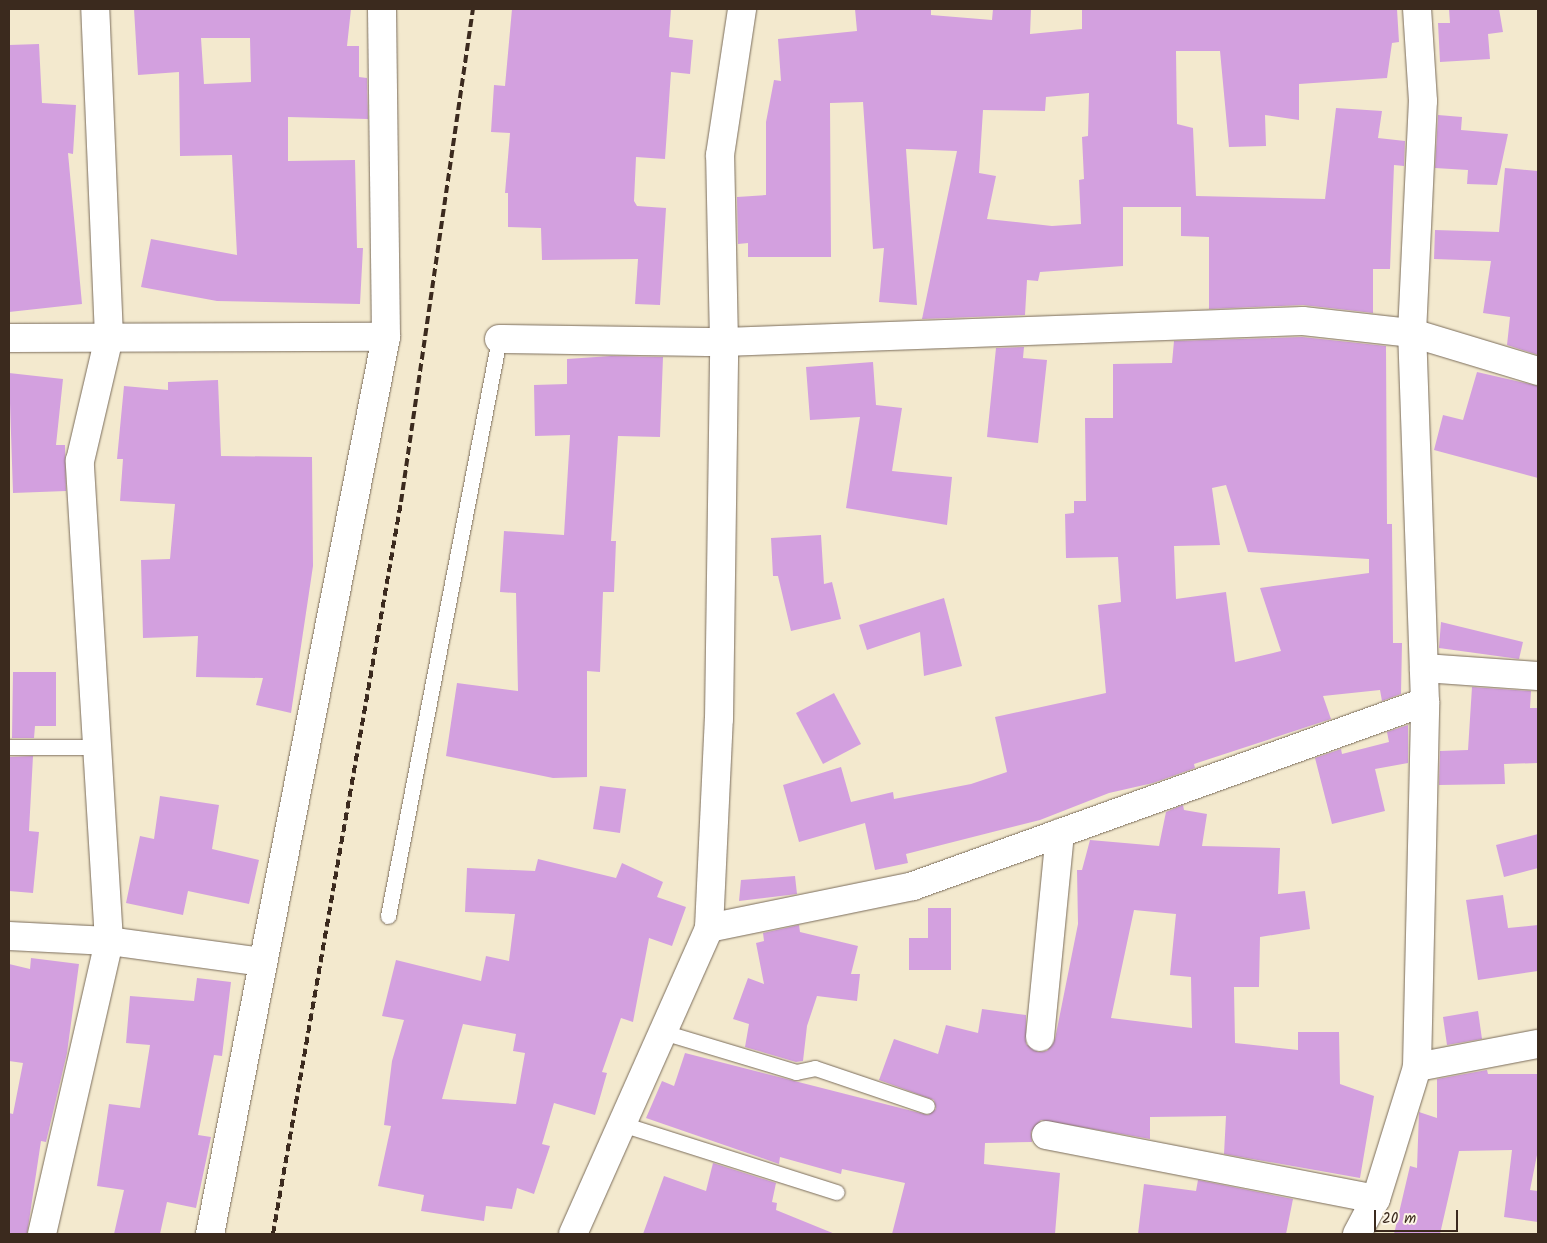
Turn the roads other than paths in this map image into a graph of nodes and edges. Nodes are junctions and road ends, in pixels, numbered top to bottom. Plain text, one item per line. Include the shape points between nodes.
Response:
1 (95, 9) edge
2 (382, 9) edge
3 (742, 9) edge
4 (1417, 9) edge
5 (1412, 333) junction
6 (109, 336) junction
7 (386, 336) junction
8 (9, 338) edge
9 (499, 339) joint
10 (724, 342) junction
11 (1538, 371) edge
12 (1424, 668) junction
13 (1538, 676) edge
14 (1425, 702) junction
15 (9, 747) edge
16 (95, 747) junction
17 (1060, 833) junction
18 (388, 916) dead end
19 (709, 928) junction
20 (9, 936) edge
21 (109, 941) junction
22 (262, 962) junction
23 (663, 1032) junction
24 (1040, 1038) dead end
25 (1538, 1044) edge
26 (1417, 1067) junction
27 (926, 1106) dead end
28 (622, 1124) junction
29 (1046, 1135) dead end
30 (836, 1192) dead end
31 (1376, 1199) junction
32 (42, 1234) edge
33 (210, 1234) edge
34 (573, 1234) edge
35 (1358, 1234) edge

1 - 6 street
2 - 7 street
3 - 10 street via 720,154
4 - 5 street via 1423,101
5 - 10 street via 1303,321
5 - 11 street
5 - 12 street
6 - 7 street
6 - 8 street
6 - 16 street via 80,461
7 - 22 street
9 - 10 street
9 - 18 lane
10 - 19 street via 719,719
12 - 13 street
12 - 14 street
14 - 17 street
14 - 26 street
15 - 16 lane
16 - 21 street
17 - 19 street via 914,886
17 - 24 street
19 - 23 street
20 - 21 street
21 - 22 street
21 - 32 street
22 - 33 street
23 - 27 lane via 796,1072 815,1068
23 - 28 street
25 - 26 street
26 - 31 street
28 - 30 lane
28 - 34 street
29 - 31 street
31 - 35 street

